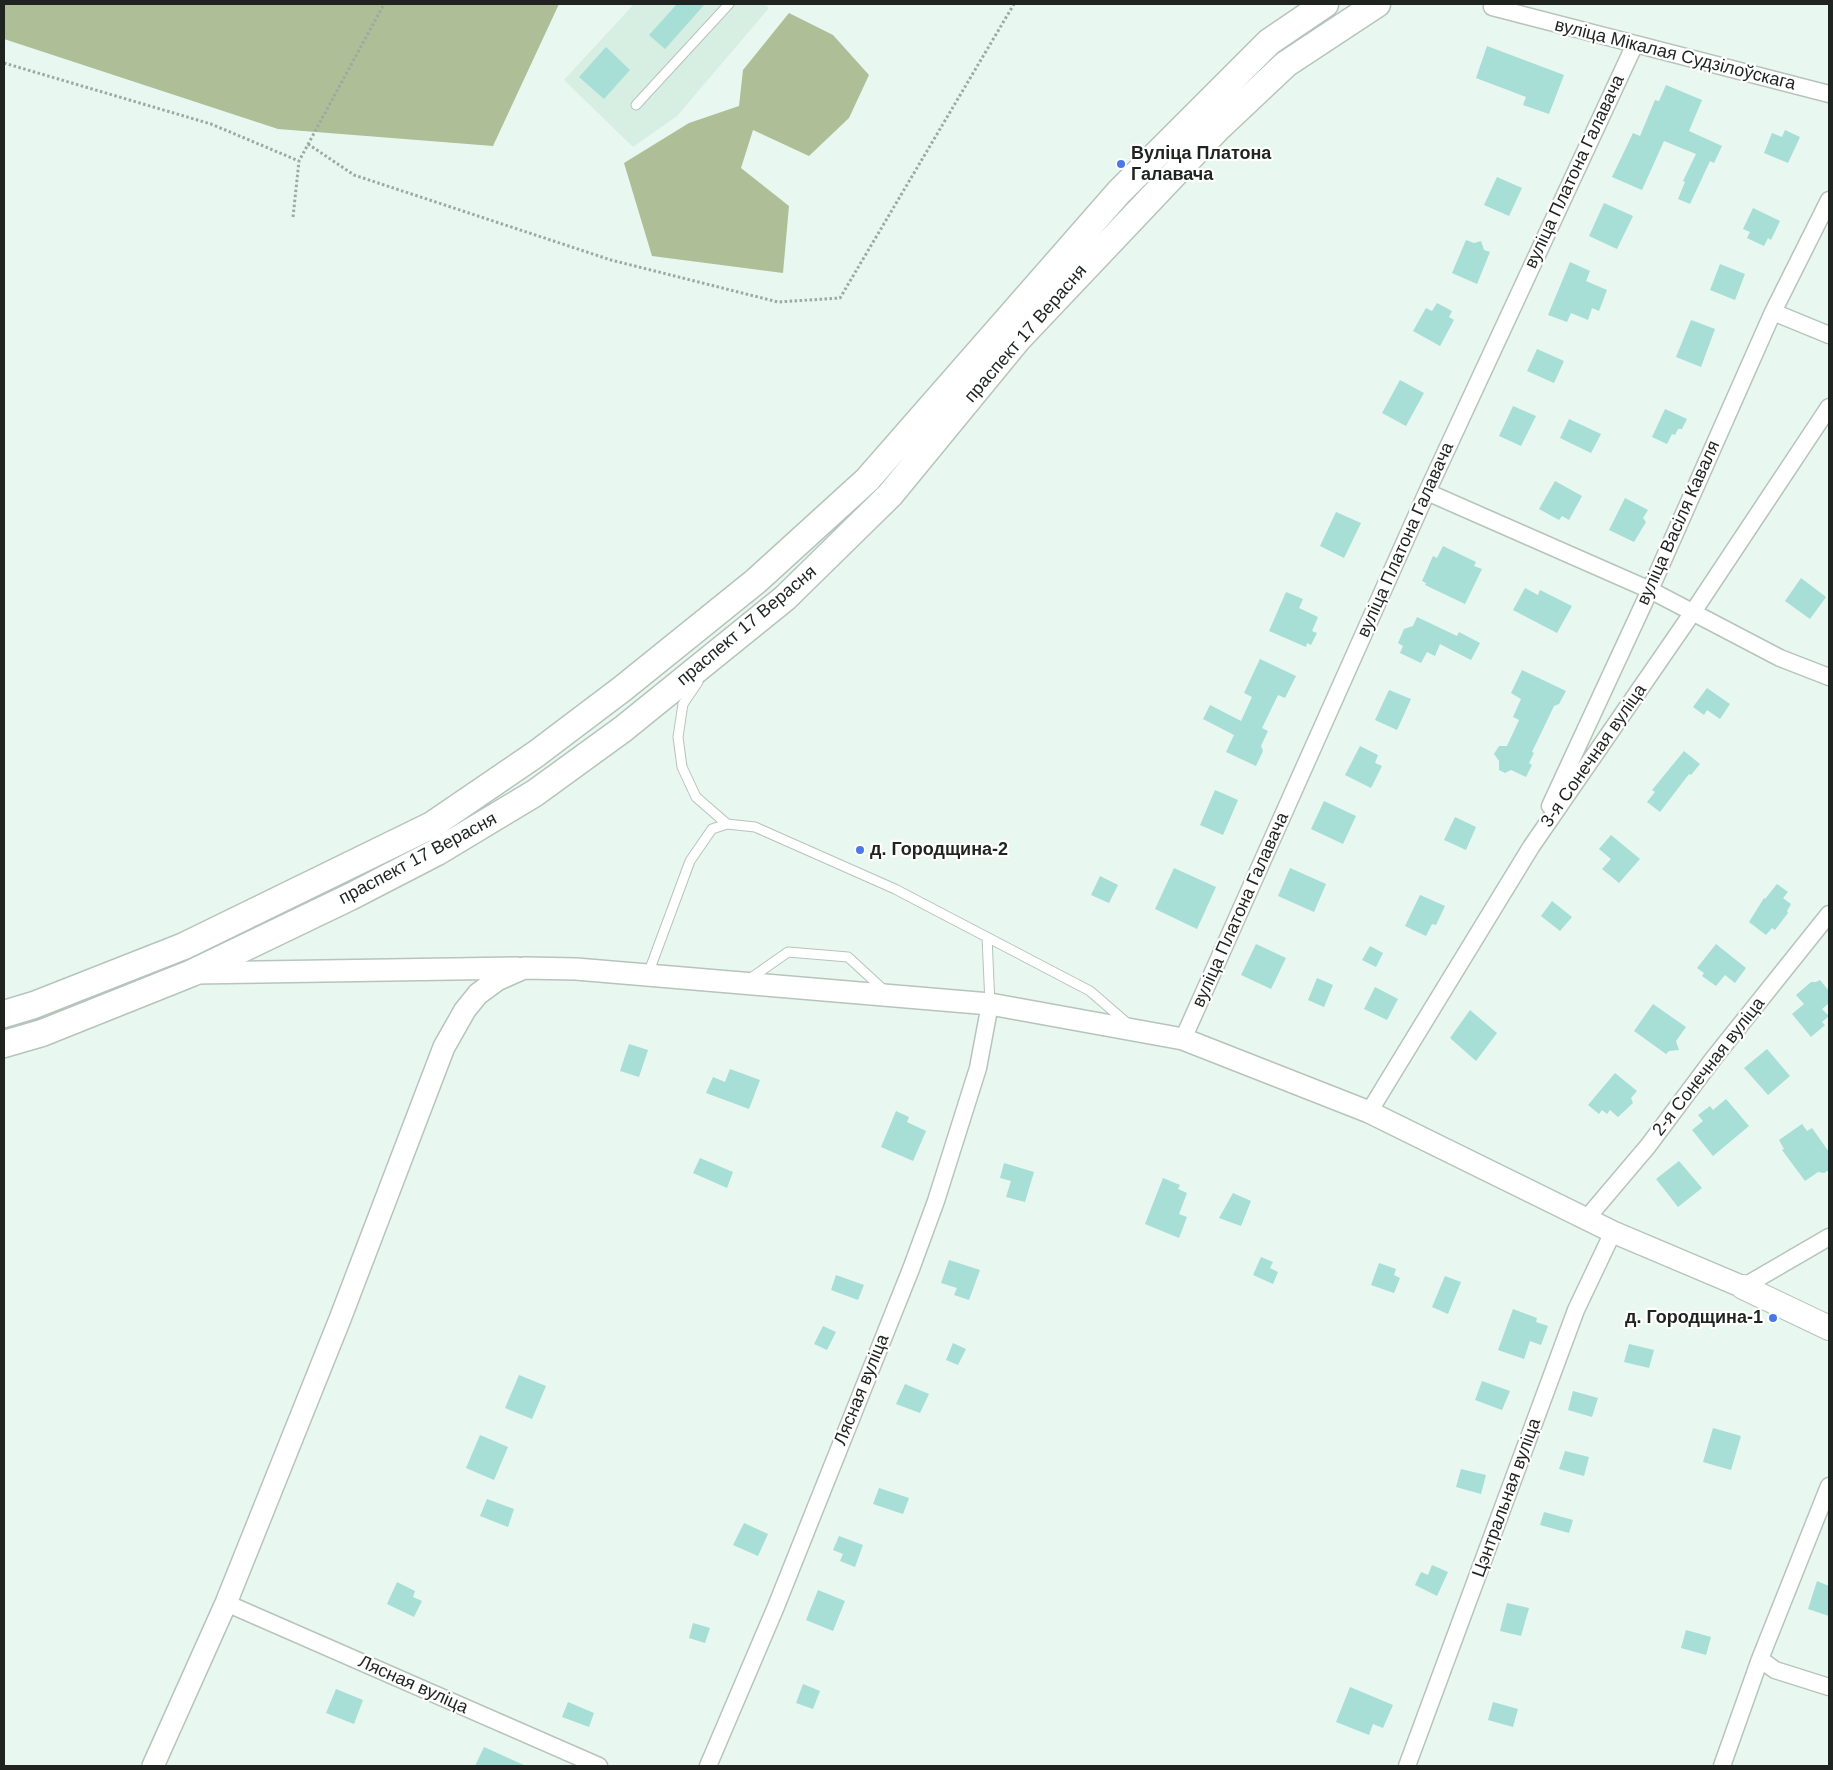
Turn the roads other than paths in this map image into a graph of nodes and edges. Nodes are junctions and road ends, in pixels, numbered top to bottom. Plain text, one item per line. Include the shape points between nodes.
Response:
1 (728, 4) edge
2 (1325, 4) edge
3 (1377, 4) edge
4 (1492, 7) dead end
5 (1635, 44) junction
6 (1829, 94) edge
7 (636, 105) dead end
8 (1829, 200) edge
9 (1772, 312) junction
10 (1829, 335) edge
11 (1829, 407) edge
12 (1427, 492) junction
13 (1650, 590) junction
14 (1693, 612) junction
15 (717, 654) junction
16 (1829, 677) edge
17 (727, 824) junction
18 (1531, 847) junction
19 (1829, 914) edge
20 (987, 937) junction
21 (524, 968) junction
22 (192, 974) junction
23 (648, 976) junction
24 (744, 984) junction
25 (891, 996) junction
26 (990, 1004) junction
27 (4, 1014) edge
28 (1136, 1030) junction
29 (1183, 1039) junction
30 (4, 1044) edge
31 (1369, 1112) junction
32 (1587, 1218) junction
33 (1613, 1232) junction
34 (1829, 1237) edge
35 (1743, 1287) junction
36 (1829, 1328) edge
37 (1829, 1486) edge
38 (226, 1603) junction
39 (1760, 1659) junction
40 (1829, 1688) edge
41 (153, 1766) edge
42 (599, 1766) edge
43 (708, 1766) edge
44 (1407, 1766) edge
45 (1722, 1766) edge

1 - 7 lane
2 - 27 main road, праспект 17 Верасня via 1269,42 1119,192 868,480 756,581 615,695 432,825 184,946
3 - 15 main road, праспект 17 Верасня via 1286,64 1217,129 1018,339 890,495 785,598
4 - 5 street, вуліца Мікалая Судзілоўскага
5 - 6 street, вуліца Мікалая Судзілоўскага
5 - 12 street, вуліца Платона Галавача
8 - 9 street, вуліца Васіля Каваля
9 - 10 street
9 - 13 street, вуліца Васіля Каваля
11 - 14 street, 3-я Сонечная вуліца
12 - 13 street
12 - 29 street, вуліца Платона Галавача
13 - 14 street
13 - 18 street, вуліца Васіля Каваля
14 - 16 street via 1780,658
14 - 18 street, 3-я Сонечная вуліца
15 - 17 lane via 683,704 678,736 682,767 696,797
15 - 22 main road, праспект 17 Верасня via 535,794 437,852
17 - 20 lane via 755,827 895,889
17 - 23 lane via 712,829 690,861
18 - 31 street, 3-я Сонечная вуліца
19 - 32 street, 2-я Сонечная вуліца via 1648,1146
20 - 26 lane
20 - 28 lane via 1090,991
21 - 22 street
21 - 23 street
21 - 38 street via 497,980 478,994 444,1047
22 - 30 main road, праспект 17 Верасня via 42,1033
23 - 24 street
24 - 25 street
24 - 25 lane via 788,952 839,956 848,957
25 - 26 street
26 - 28 street
26 - 43 street, Лясная вуліца via 978,1068 917,1252 771,1618
28 - 29 street
29 - 31 street
31 - 32 street
32 - 33 street
33 - 35 street
33 - 44 street, Цэнтральная вуліца via 1576,1310
34 - 35 street
35 - 36 main road
37 - 39 street
38 - 41 street
38 - 42 street, Лясная вуліца
39 - 40 street via 1774,1670
39 - 45 street

